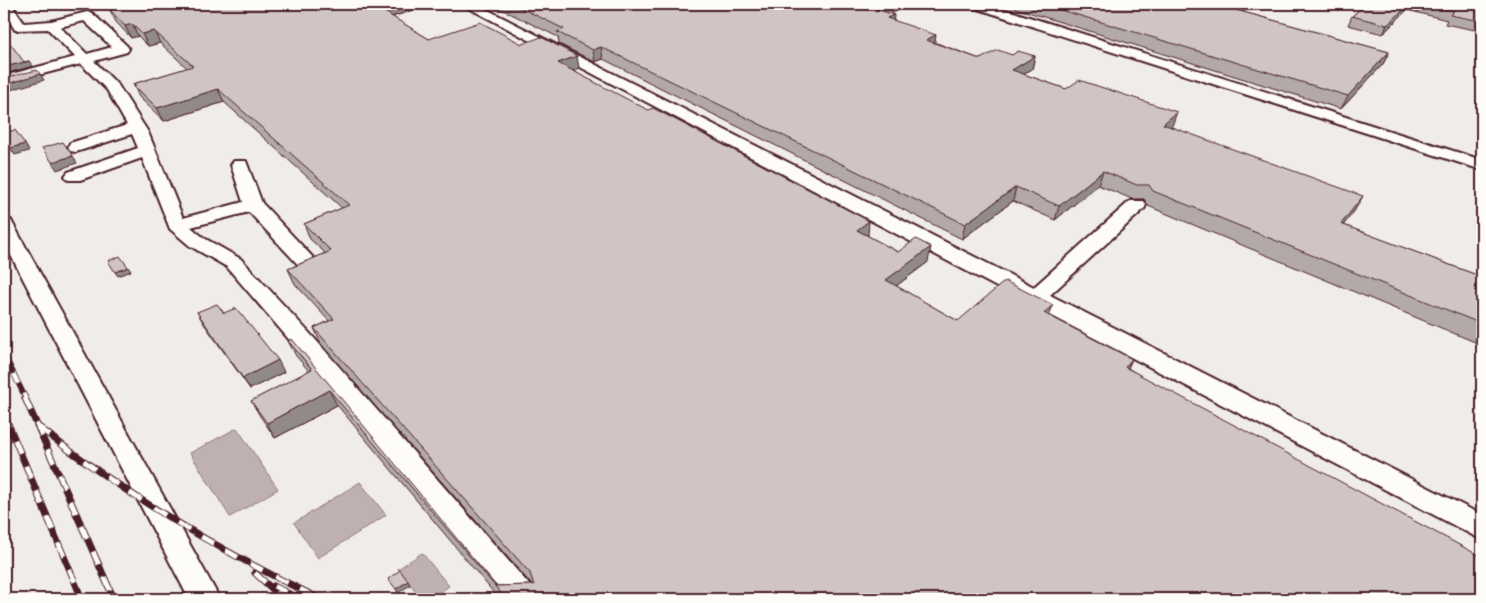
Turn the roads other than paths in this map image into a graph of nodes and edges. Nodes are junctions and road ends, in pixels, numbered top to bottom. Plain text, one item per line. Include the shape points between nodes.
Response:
1 (5, 4) edge
2 (467, 4) edge
3 (976, 4) edge
4 (52, 24) junction
5 (12, 27) edge
6 (85, 58) junction
7 (4, 80) edge
8 (136, 127) junction
9 (147, 150) junction
10 (106, 163) junction
11 (1482, 164) edge
12 (240, 166) dead end
13 (74, 176) dead end
14 (253, 204) junction
15 (1136, 205) dead end
16 (4, 224) edge
17 (177, 225) junction
18 (312, 268) edge
19 (1034, 298) junction
20 (1482, 528) edge
21 (205, 599) edge
22 (522, 599) edge

1 - 5 lane
2 - 19 lane
3 - 11 lane
4 - 5 lane
4 - 6 lane
4 - 6 lane via 87,16 122,49
6 - 7 lane
6 - 8 lane via 113,88
8 - 9 lane
8 - 10 lane via 84,145
9 - 10 lane
9 - 17 lane
10 - 13 lane
12 - 14 lane
14 - 17 lane
14 - 18 lane
15 - 19 lane
16 - 21 lane
17 - 22 lane via 234,263
19 - 20 lane

